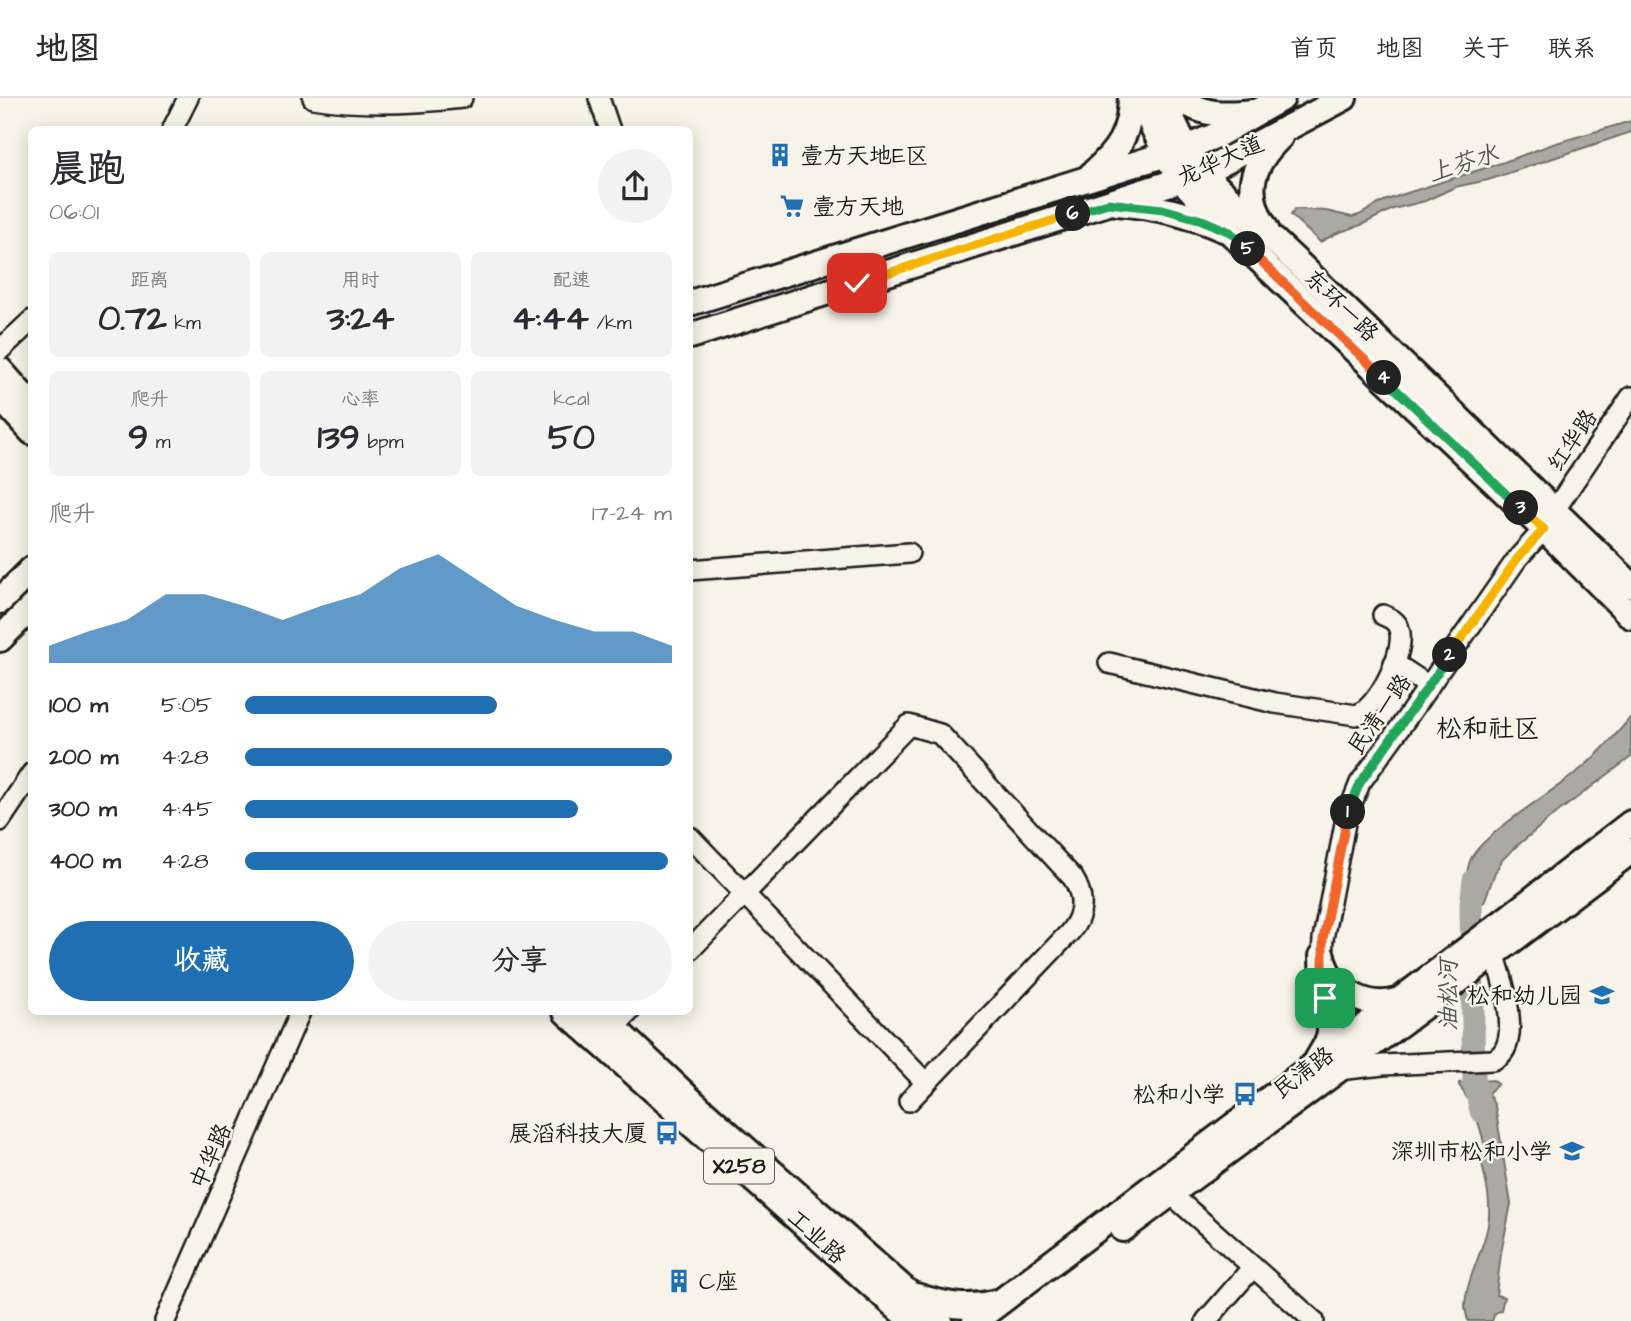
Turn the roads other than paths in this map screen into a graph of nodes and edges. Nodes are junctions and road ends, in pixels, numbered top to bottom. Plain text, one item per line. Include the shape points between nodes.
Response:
1 (188, 98) edge
2 (313, 98) edge
3 (461, 98) edge
4 (599, 98) edge
5 (1131, 98) edge
6 (1139, 98) edge
7 (1162, 98) edge
8 (1178, 98) edge
9 (1282, 98) edge
10 (1344, 98) edge
11 (1258, 112) junction
12 (174, 126) edge
13 (609, 126) edge
14 (1289, 127) junction
15 (1176, 151) junction
16 (1191, 176) junction
17 (1082, 181) junction
18 (1108, 203) junction
19 (1255, 218) junction
20 (1230, 232) junction
21 (693, 302) edge
22 (28, 324) edge
23 (693, 335) edge
24 (0, 350) edge
25 (0, 370) edge
26 (0, 397) edge
27 (1631, 397) edge
28 (28, 401) edge
29 (28, 428) edge
30 (1549, 520) junction
31 (909, 553) dead end
32 (693, 570) edge
33 (28, 572) edge
34 (1631, 585) edge
35 (0, 601) edge
36 (28, 611) edge
37 (1383, 615) dead end
38 (1631, 616) edge
39 (0, 639) edge
40 (1109, 663) dead end
41 (1394, 663) junction
42 (1429, 686) junction
43 (28, 779) edge
44 (0, 821) edge
45 (1631, 823) edge
46 (693, 840) edge
47 (1631, 851) edge
48 (744, 894) junction
49 (693, 947) edge
50 (1494, 953) junction
51 (1322, 957) junction
52 (1396, 1002) junction
53 (299, 1015) edge
54 (569, 1015) edge
55 (613, 1017) edge
56 (1326, 1067) junction
57 (926, 1083) junction
58 (909, 1101) dead end
59 (1171, 1194) junction
60 (1253, 1267) junction
61 (906, 1311) edge
62 (1000, 1311) edge
63 (165, 1321) edge
64 (940, 1321) edge
65 (975, 1321) edge
66 (1206, 1321) edge
67 (1314, 1321) edge

1 - 12 street
2 - 3 street via 378,104
4 - 13 street
5 - 17 main road via 1129,124 1122,139 1113,154
6 - 15 main road, 东环一路
7 - 15 main road, 东环一路
8 - 11 main road via 1209,113
9 - 11 main road, 龙华大道
10 - 14 main road, 龙华大道
11 - 15 main road, 龙华大道
14 - 16 main road, 龙华大道
14 - 19 main road via 1256,169 1252,185
15 - 16 main road, 东环一路
15 - 17 main road, 龙华大道
16 - 18 main road, 龙华大道
16 - 19 main road, 东环一路
16 - 20 main road, 东环一路
17 - 21 main road, 龙华大道
18 - 20 main road via 1163,209
18 - 23 main road, 龙华大道
19 - 30 main road, 东环一路
20 - 30 main road, 东环一路
22 - 24 street
25 - 28 main road
26 - 29 main road
27 - 30 street, 红华路
30 - 34 main road, 东环一路
30 - 38 main road, 东环一路
30 - 42 street, 民清一路
31 - 32 street
33 - 35 main road
36 - 39 main road
37 - 41 street via 1394,621 1400,632
40 - 41 street via 1275,703 1356,715 1369,707
41 - 42 street
42 - 51 street, 民清一路 via 1360,783 1349,807
43 - 44 street
45 - 52 main road, 民清路
46 - 48 street
47 - 50 main road, 民清路
48 - 49 street
48 - 57 street
48 - 57 street via 909,725 940,734 1073,878 1082,906 1069,933
50 - 56 main road, 民清路
50 - 56 street via 1510,1022 1500,1058
51 - 52 main road via 1331,979 1349,993 1378,1003
51 - 56 main road via 1330,1034 1323,1051
52 - 56 main road, 民清路
53 - 63 street, 中华路
54 - 61 main road, 工业路 / X258
55 - 61 main road, 工业路 / X258
56 - 59 main road, 民清路
56 - 62 main road, 民清路
57 - 58 street
59 - 60 street
59 - 62 main road, 民清路
60 - 66 street
60 - 67 street
61 - 62 main road via 938,1303
61 - 64 main road, 工业路 / X258
62 - 65 main road, 民清路

